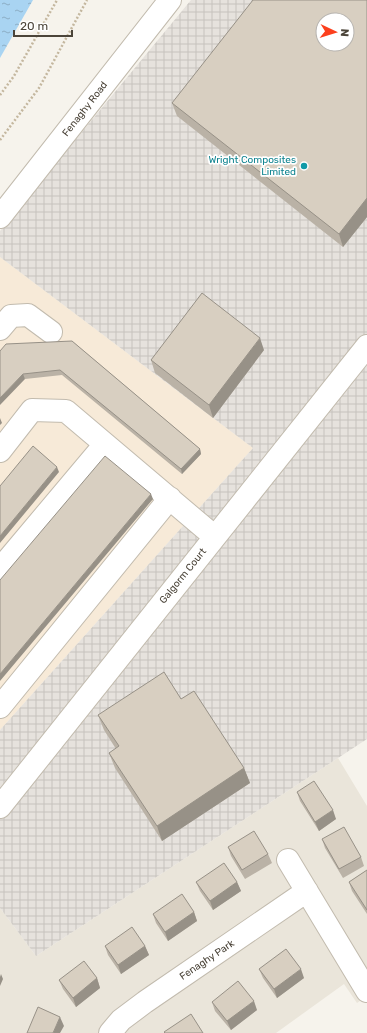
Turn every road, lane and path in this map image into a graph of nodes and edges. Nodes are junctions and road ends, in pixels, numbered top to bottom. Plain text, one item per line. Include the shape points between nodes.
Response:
1 (57, 0) edge
2 (88, 0) edge
3 (170, 0) edge
4 (0, 95) edge
5 (0, 140) edge
6 (0, 217) edge
7 (0, 329) edge
8 (51, 332) dead end
9 (367, 346) edge
10 (104, 444) junction
11 (0, 450) edge
12 (170, 498) junction
13 (215, 536) junction
14 (0, 569) edge
15 (0, 707) edge
16 (0, 807) edge
17 (288, 860) dead end
18 (307, 892) junction
19 (365, 988) edge
20 (110, 1033) edge

1 - 4 path via 14,76
2 - 5 path via 39,88
3 - 6 street, Fenaghy Road
7 - 8 street via 11,316 28,316
9 - 13 street, Galgorm Court
10 - 11 street via 66,411 32,410
10 - 12 street
10 - 14 street
12 - 13 street
12 - 15 street
13 - 16 street, Galgorm Court
17 - 18 street
18 - 19 street
18 - 20 street, Fenaghy Park via 145,1002

